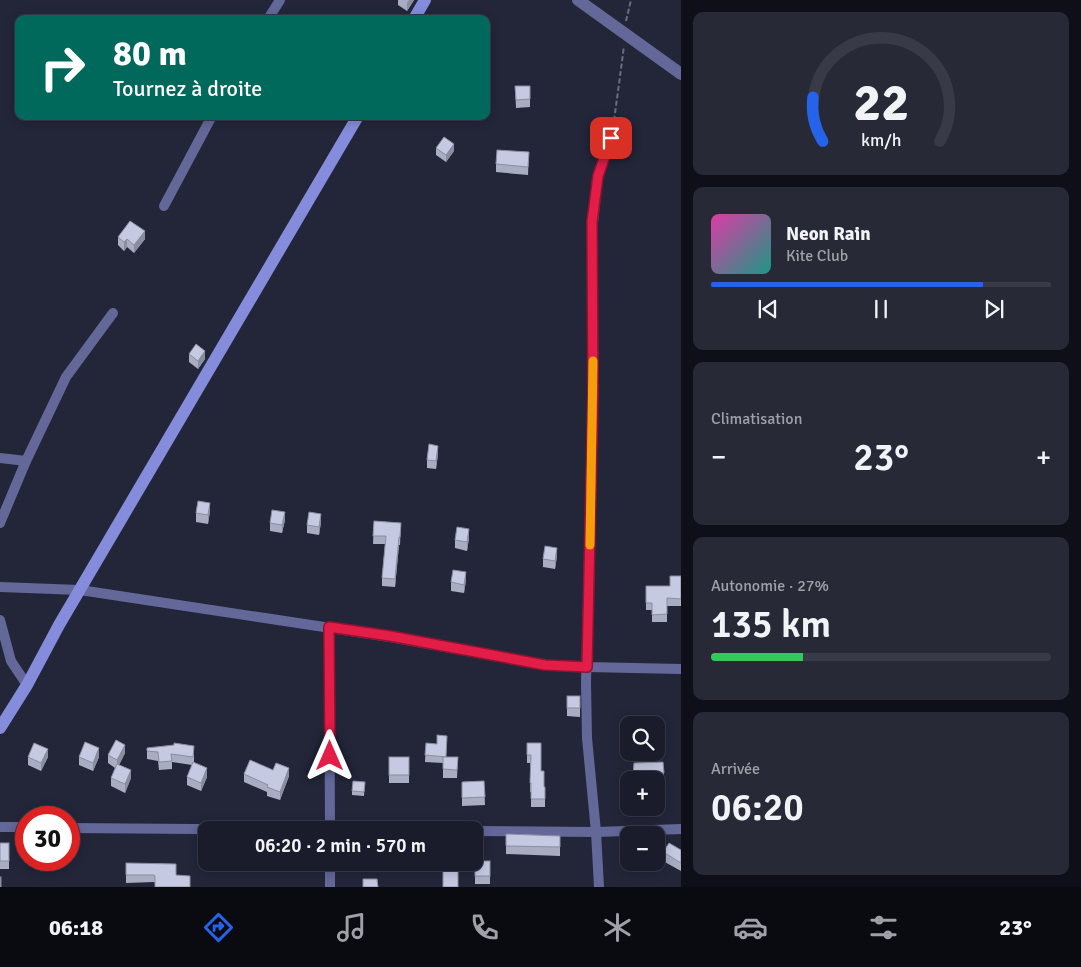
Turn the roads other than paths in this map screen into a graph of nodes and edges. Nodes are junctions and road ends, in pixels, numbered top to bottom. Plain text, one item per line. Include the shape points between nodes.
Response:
1 (280, 0) edge
2 (425, 0) edge
3 (578, 0) edge
4 (271, 15) edge
5 (416, 15) edge
6 (681, 74) edge
7 (210, 120) edge
8 (356, 120) edge
9 (611, 138) road end
10 (164, 206) dead end
11 (113, 313) dead end
12 (0, 458) edge
13 (26, 461) junction
14 (0, 523) edge
15 (0, 588) edge
16 (80, 590) junction
17 (0, 620) edge
18 (329, 627) junction
19 (587, 667) junction
20 (681, 669) edge
21 (27, 685) junction
22 (0, 728) edge
23 (331, 821) edge
24 (0, 827) edge
25 (15, 827) edge
26 (80, 828) edge
27 (198, 829) edge
28 (681, 829) edge
29 (483, 831) edge
30 (596, 832) junction
31 (330, 871) edge
32 (330, 887) edge
33 (599, 887) edge

1 - 4 street
2 - 5 main road
3 - 6 street
7 - 10 street
8 - 16 main road
9 - 19 street via 598,176 592,222 593,393
11 - 13 street via 66,377
12 - 13 street
13 - 14 street
15 - 16 street
16 - 18 street
16 - 21 main road
17 - 21 street via 11,661
18 - 19 street via 545,665
18 - 23 street
19 - 20 street
19 - 30 street via 587,738
21 - 22 main road
24 - 25 street
26 - 27 street
28 - 30 street
29 - 30 street
30 - 33 street
31 - 32 street

